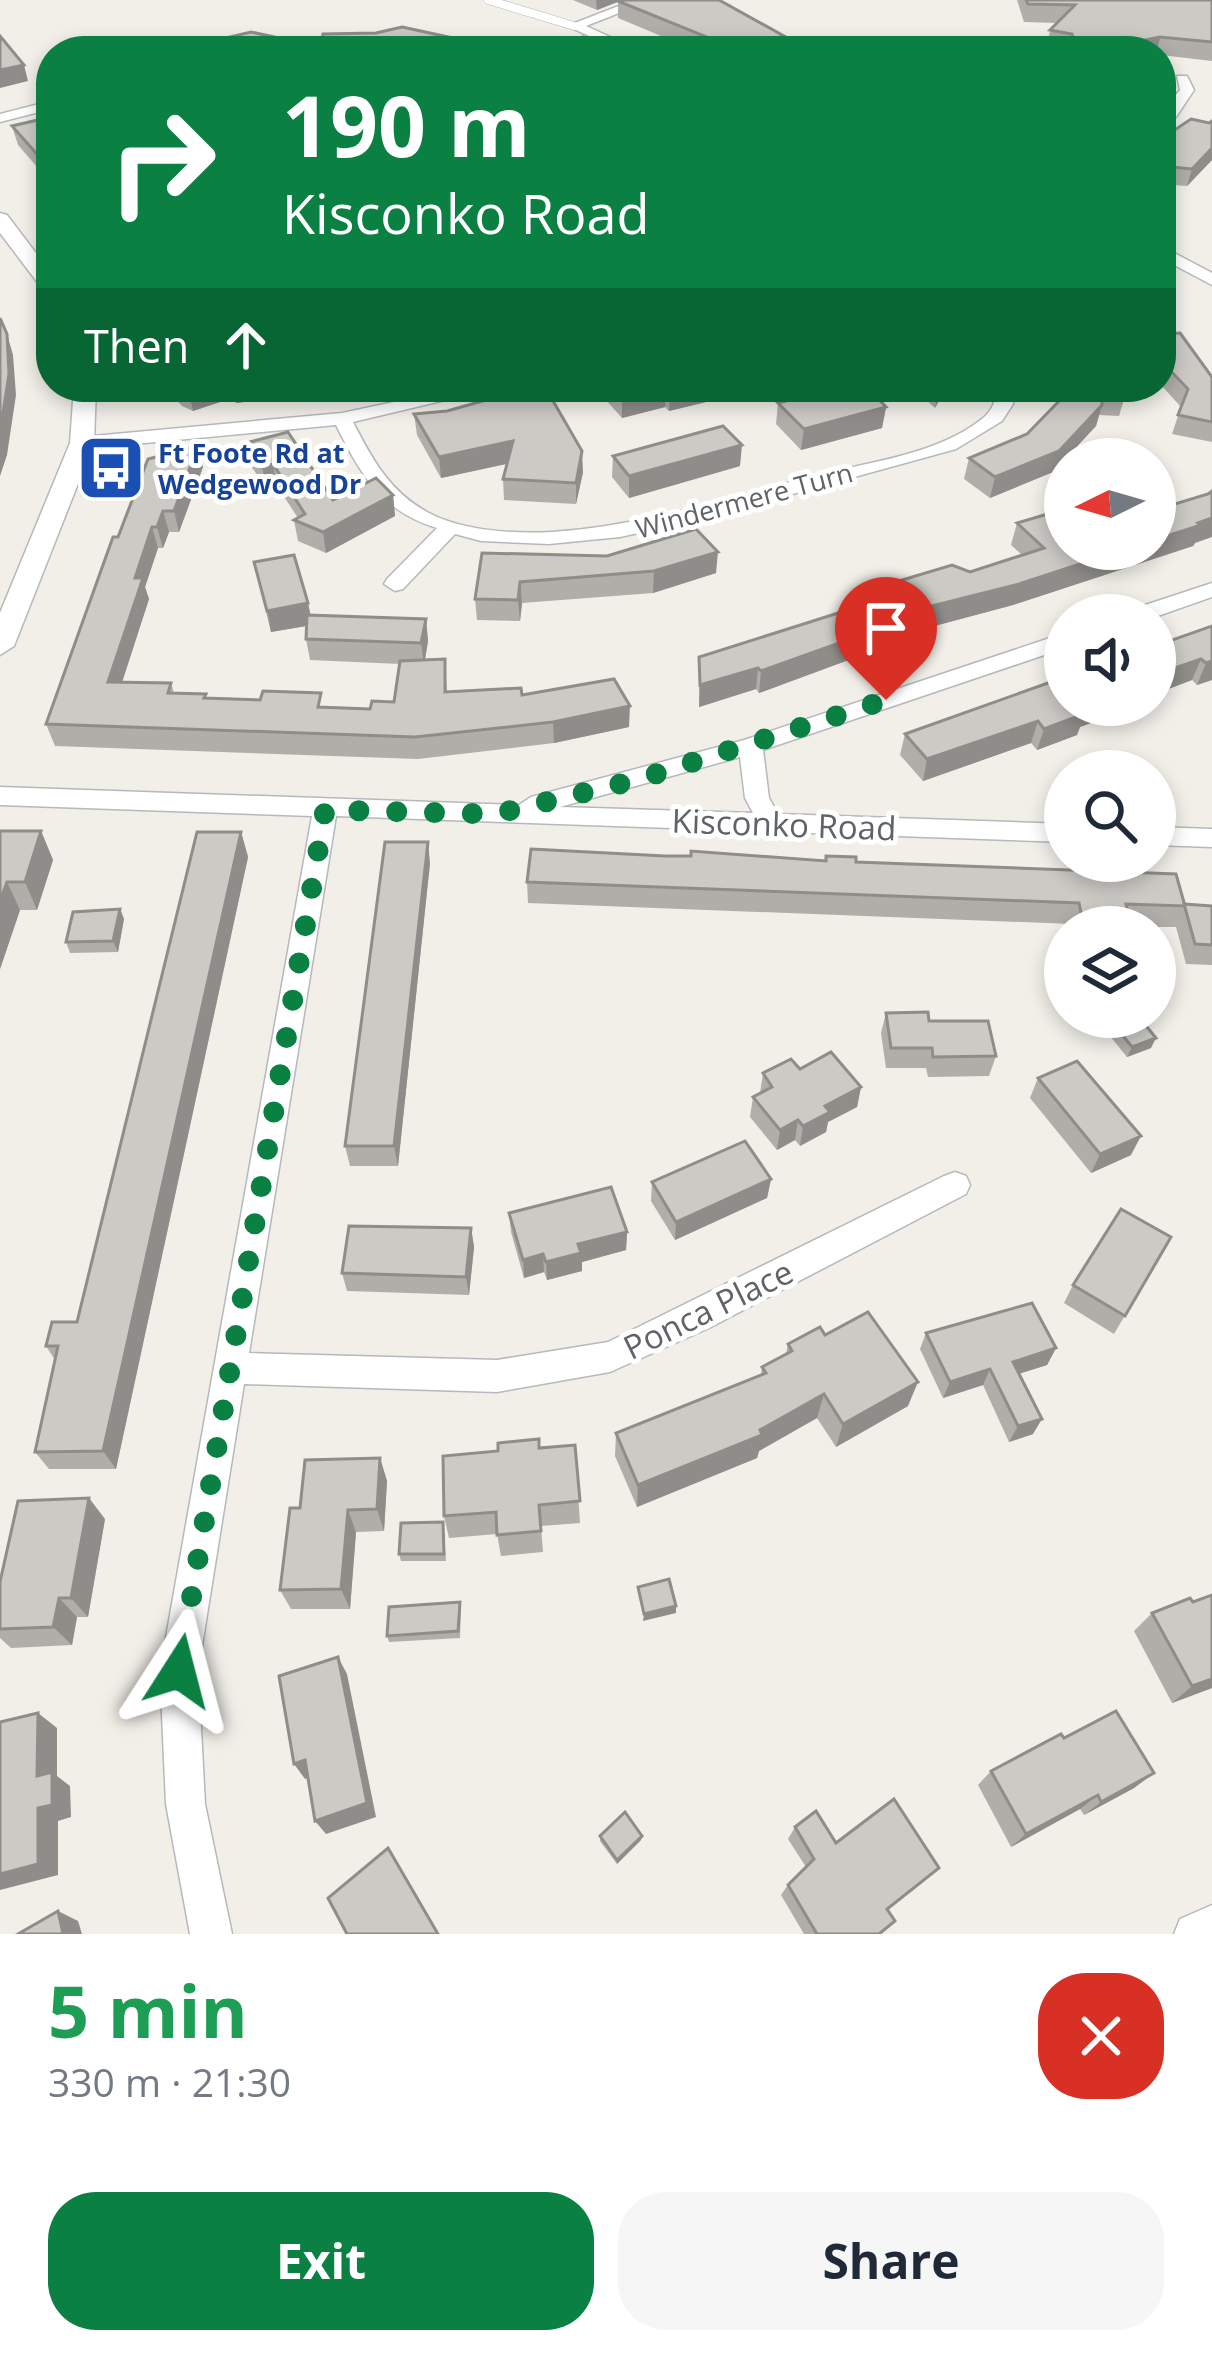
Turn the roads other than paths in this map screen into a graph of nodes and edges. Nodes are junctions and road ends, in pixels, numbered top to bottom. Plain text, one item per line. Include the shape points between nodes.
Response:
1 (488, 0) edge
2 (646, 0) edge
3 (574, 26) junction
4 (598, 36) edge
5 (1182, 79) dead end
6 (1176, 104) edge
7 (36, 109) edge
8 (0, 118) edge
9 (1176, 118) edge
10 (1191, 120) edge
11 (0, 219) edge
12 (1176, 260) edge
13 (36, 267) edge
14 (1212, 280) edge
15 (84, 402) edge
16 (421, 402) edge
17 (1005, 402) edge
18 (342, 419) junction
19 (82, 442) junction
20 (451, 526) junction
21 (395, 584) dead end
22 (1212, 590) edge
23 (1176, 602) edge
24 (4, 628) edge
25 (1044, 647) edge
26 (751, 746) junction
27 (0, 796) edge
28 (325, 810) junction
29 (496, 814) junction
30 (771, 824) junction
31 (1044, 832) edge
32 (1176, 837) edge
33 (1212, 838) edge
34 (955, 1184) dead end
35 (228, 1368) junction
36 (1212, 1926) edge
37 (211, 1934) edge
38 (1195, 1934) edge

1 - 3 lane
2 - 3 street
3 - 4 street
5 - 6 street via 1187,90
7 - 8 street
9 - 10 street
11 - 13 street
12 - 14 street
15 - 19 street
16 - 18 street
17 - 20 street, Windermere Turn via 998,415 952,442 660,525 541,539
18 - 19 street
18 - 20 street, Windermere Turn via 370,480
19 - 24 street
20 - 21 street
22 - 23 street
25 - 26 street
26 - 29 street
26 - 30 street via 757,798
27 - 28 street, Kisconko Road
28 - 29 street, Kisconko Road
28 - 35 street
29 - 30 street, Kisconko Road
30 - 31 street, Kisconko Road
32 - 33 street
34 - 35 street, Ponca Place via 610,1357 497,1376
35 - 37 street via 179,1671 185,1804
36 - 38 street

